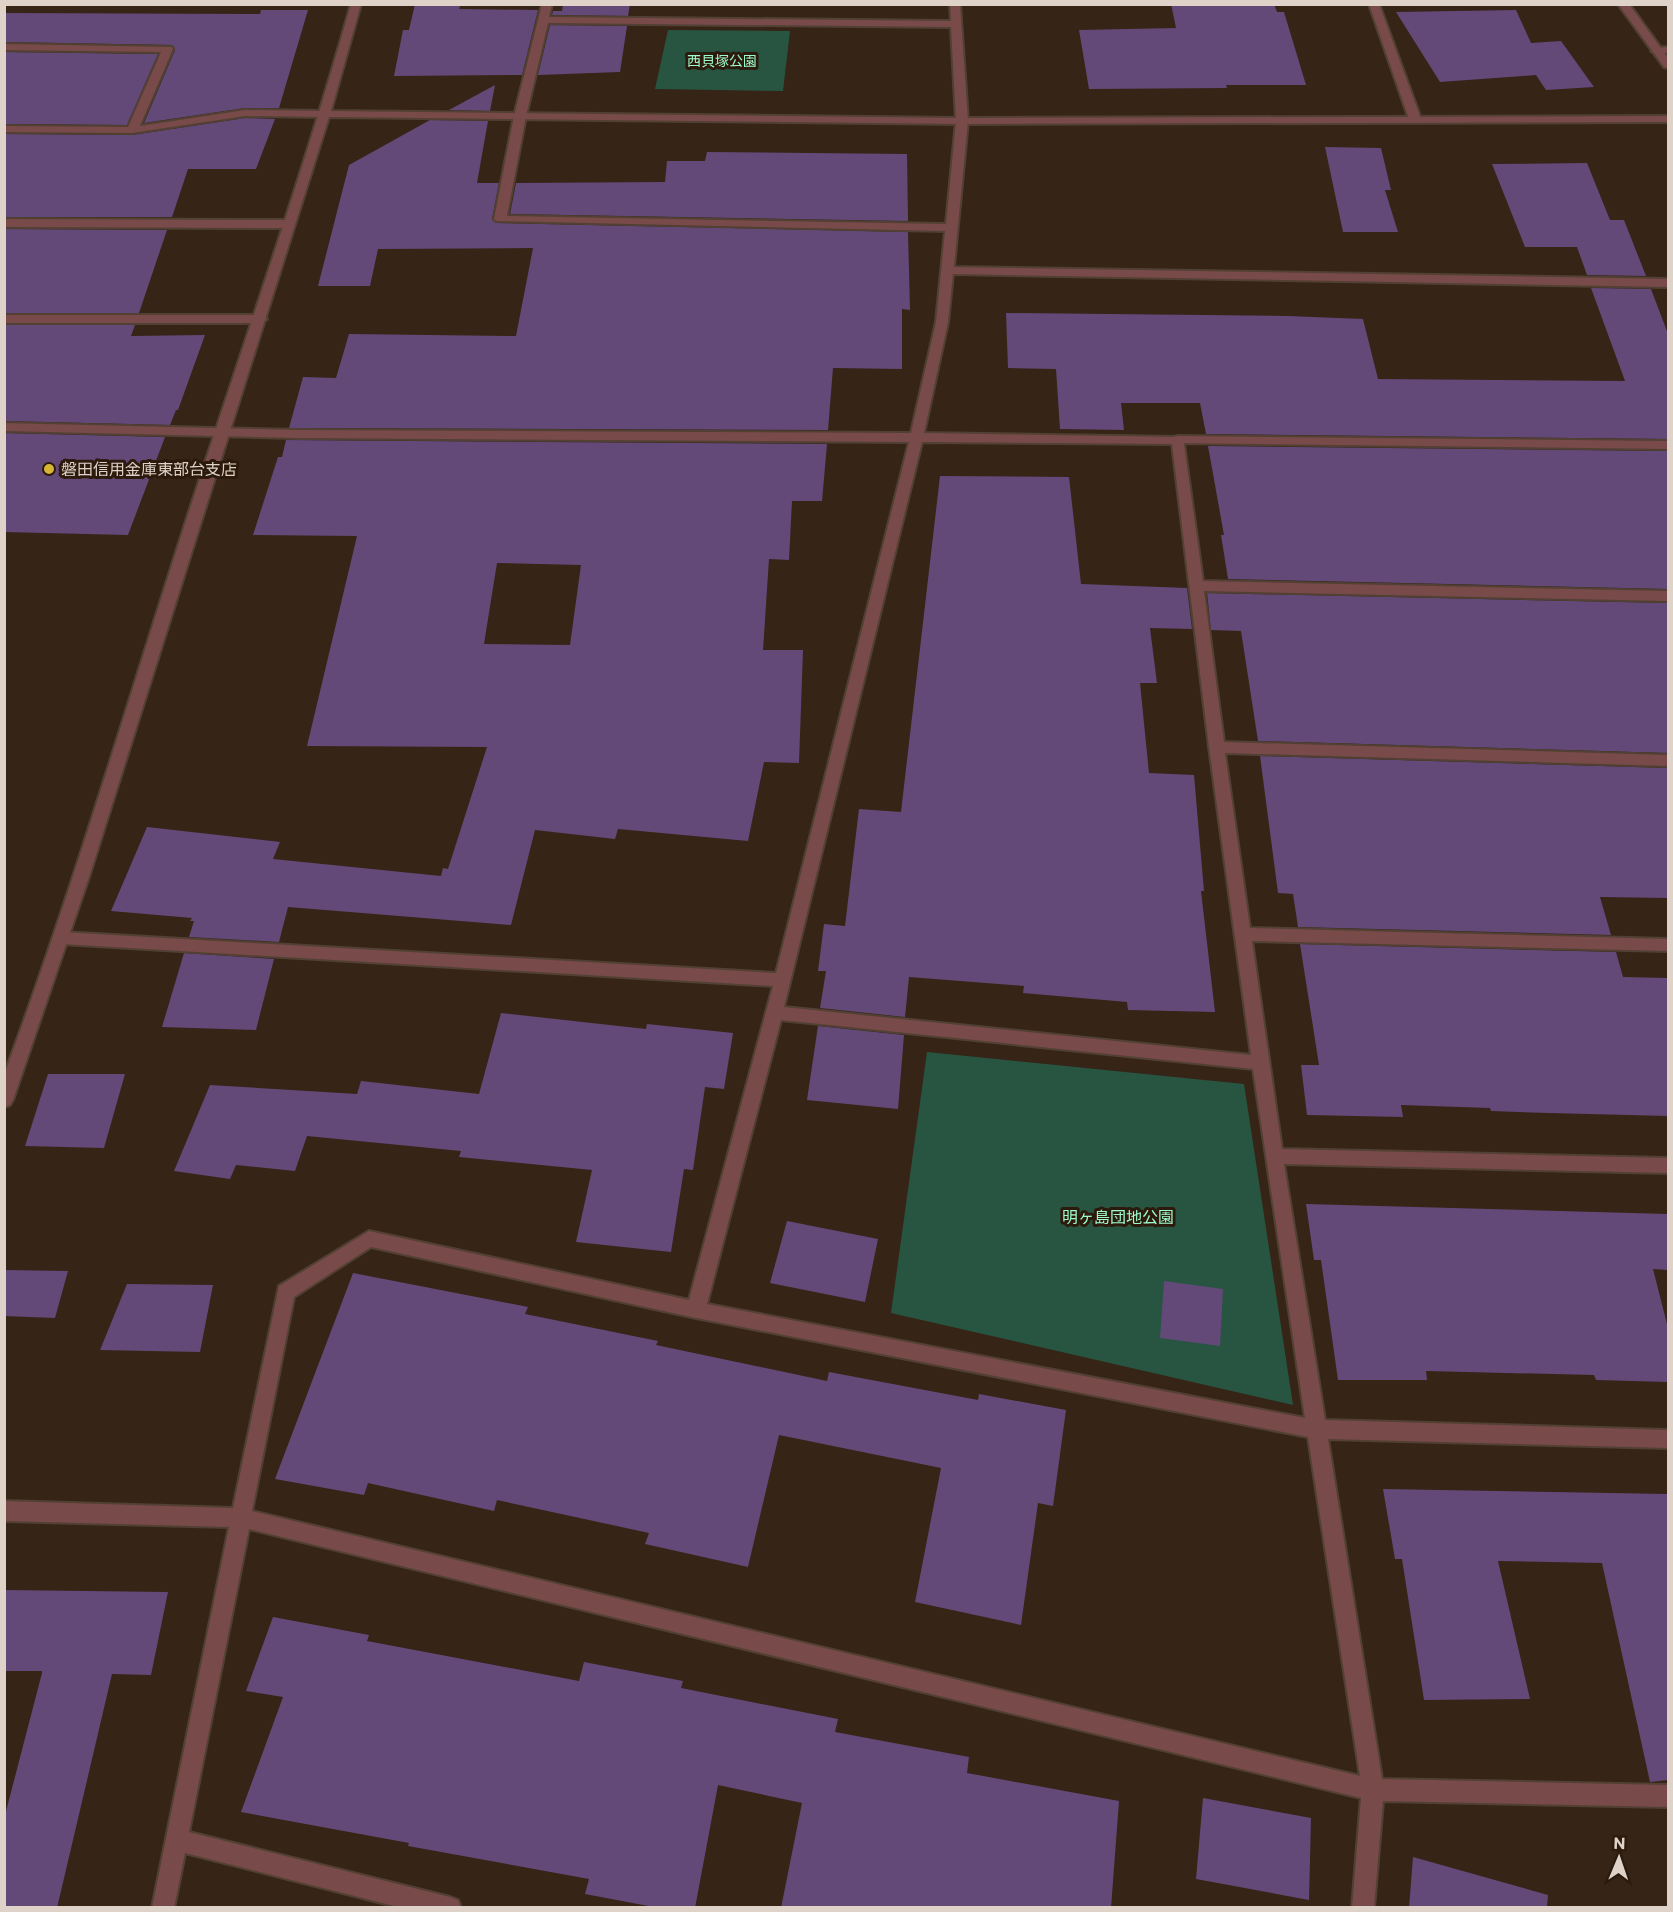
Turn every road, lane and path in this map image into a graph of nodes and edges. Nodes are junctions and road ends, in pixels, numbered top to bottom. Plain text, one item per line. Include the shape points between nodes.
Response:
1 (356, 4) edge
2 (547, 4) edge
3 (955, 4) edge
4 (1374, 4) edge
5 (1623, 4) edge
6 (545, 20) junction
7 (955, 24) junction
8 (4, 47) edge
9 (1668, 50) edge
10 (1656, 51) junction
11 (1668, 65) edge
12 (327, 114) junction
13 (520, 116) junction
14 (1415, 119) junction
15 (1668, 119) edge
16 (963, 121) junction
17 (4, 129) edge
18 (132, 130) junction
19 (4, 223) edge
20 (289, 224) junction
21 (952, 228) junction
22 (947, 270) junction
23 (1668, 284) edge
24 (4, 319) edge
25 (261, 319) junction
26 (4, 427) edge
27 (221, 434) junction
28 (917, 436) junction
29 (1178, 440) junction
30 (1668, 445) edge
31 (1198, 586) junction
32 (1668, 596) edge
33 (1217, 747) junction
34 (1668, 760) edge
35 (1243, 934) junction
36 (62, 938) junction
37 (1668, 945) edge
38 (783, 980) junction
39 (774, 1013) junction
40 (1261, 1063) junction
41 (4, 1100) edge
42 (1274, 1156) junction
43 (1668, 1165) edge
44 (696, 1310) junction
45 (1315, 1429) junction
46 (1668, 1439) edge
47 (4, 1511) edge
48 (242, 1518) junction
49 (1372, 1790) junction
50 (1668, 1796) edge
51 (176, 1840) junction
52 (163, 1908) edge
53 (450, 1908) edge
54 (1363, 1908) edge

1 - 12 street
2 - 6 street
3 - 7 street
4 - 14 street
5 - 10 street
6 - 7 street
6 - 13 street
7 - 16 street
8 - 18 street via 168,49
9 - 10 street
10 - 11 street
12 - 13 street
12 - 18 street via 246,113
12 - 20 street
13 - 16 street
13 - 21 street via 501,219
14 - 15 street
14 - 16 street
16 - 21 street
17 - 18 street
19 - 20 street
20 - 25 street
21 - 22 street
22 - 23 street
22 - 28 street via 942,322
24 - 25 street
25 - 27 street
26 - 27 street
27 - 28 street
27 - 36 street
28 - 29 street
28 - 38 street
29 - 30 street
29 - 31 street
31 - 32 street
31 - 33 street
33 - 34 street
33 - 35 street
35 - 37 street
35 - 40 street
36 - 38 street
36 - 41 street
38 - 39 street
39 - 40 street
39 - 44 street
40 - 42 street
42 - 43 street
42 - 45 street
44 - 45 street
44 - 48 street via 369,1239 286,1292
45 - 46 street
45 - 49 street
47 - 48 street
48 - 49 street
48 - 51 street
49 - 50 street
49 - 54 street
51 - 52 street
51 - 53 street

